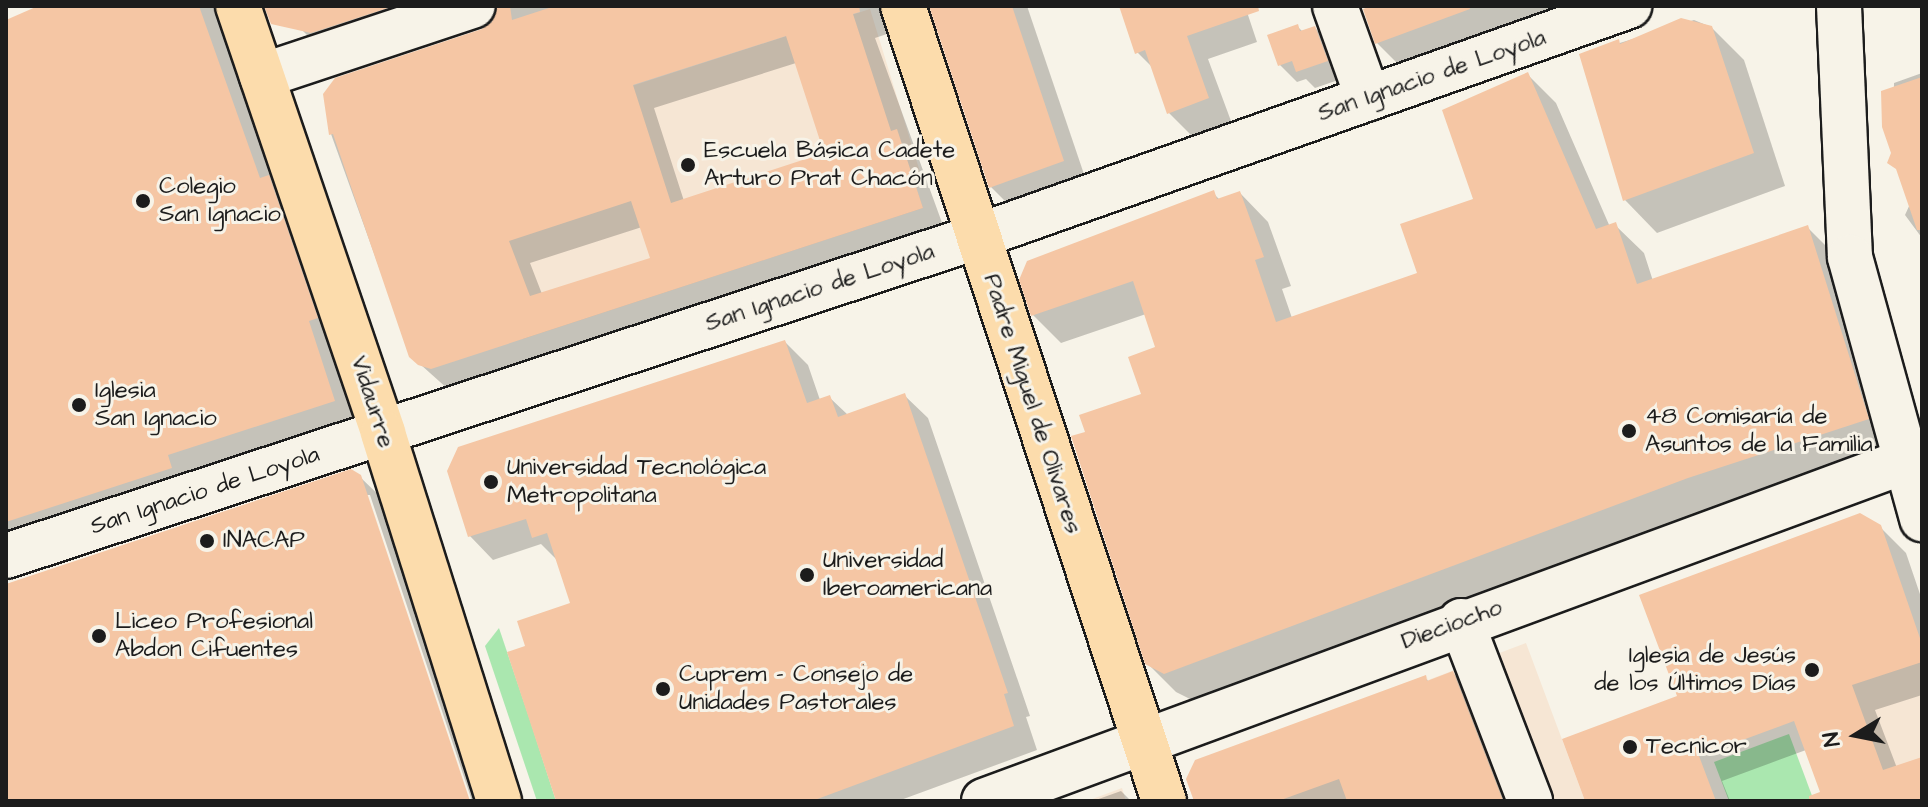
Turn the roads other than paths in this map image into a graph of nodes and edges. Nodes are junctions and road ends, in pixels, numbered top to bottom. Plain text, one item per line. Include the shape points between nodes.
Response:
1 (238, 6) edge
2 (473, 6) edge
3 (903, 6) edge
4 (1335, 6) edge
5 (1629, 6) edge
6 (1839, 6) edge
7 (262, 76) junction
8 (1368, 98) junction
9 (976, 237) junction
10 (383, 433) junction
11 (1913, 458) edge
12 (1922, 519) edge
13 (6, 556) edge
14 (1461, 621) junction
15 (1144, 743) junction
16 (499, 801) edge
17 (984, 801) edge
18 (1164, 801) edge
19 (1530, 801) edge

1 - 7 main road, Vidaurre
2 - 7 street
3 - 9 main road, Padre Miguel de Olivares
4 - 8 street
5 - 8 street, San Ignacio de Loyola
6 - 11 street via 1850,257
7 - 10 main road, Vidaurre
8 - 9 street, San Ignacio de Loyola
9 - 10 street, San Ignacio de Loyola
9 - 15 main road, Padre Miguel de Olivares
10 - 13 street, San Ignacio de Loyola
10 - 16 main road, Vidaurre
11 - 12 street
11 - 14 street, Dieciocho
14 - 15 street, Dieciocho
14 - 19 street
15 - 17 street, Dieciocho
15 - 18 main road, Padre Miguel de Olivares

